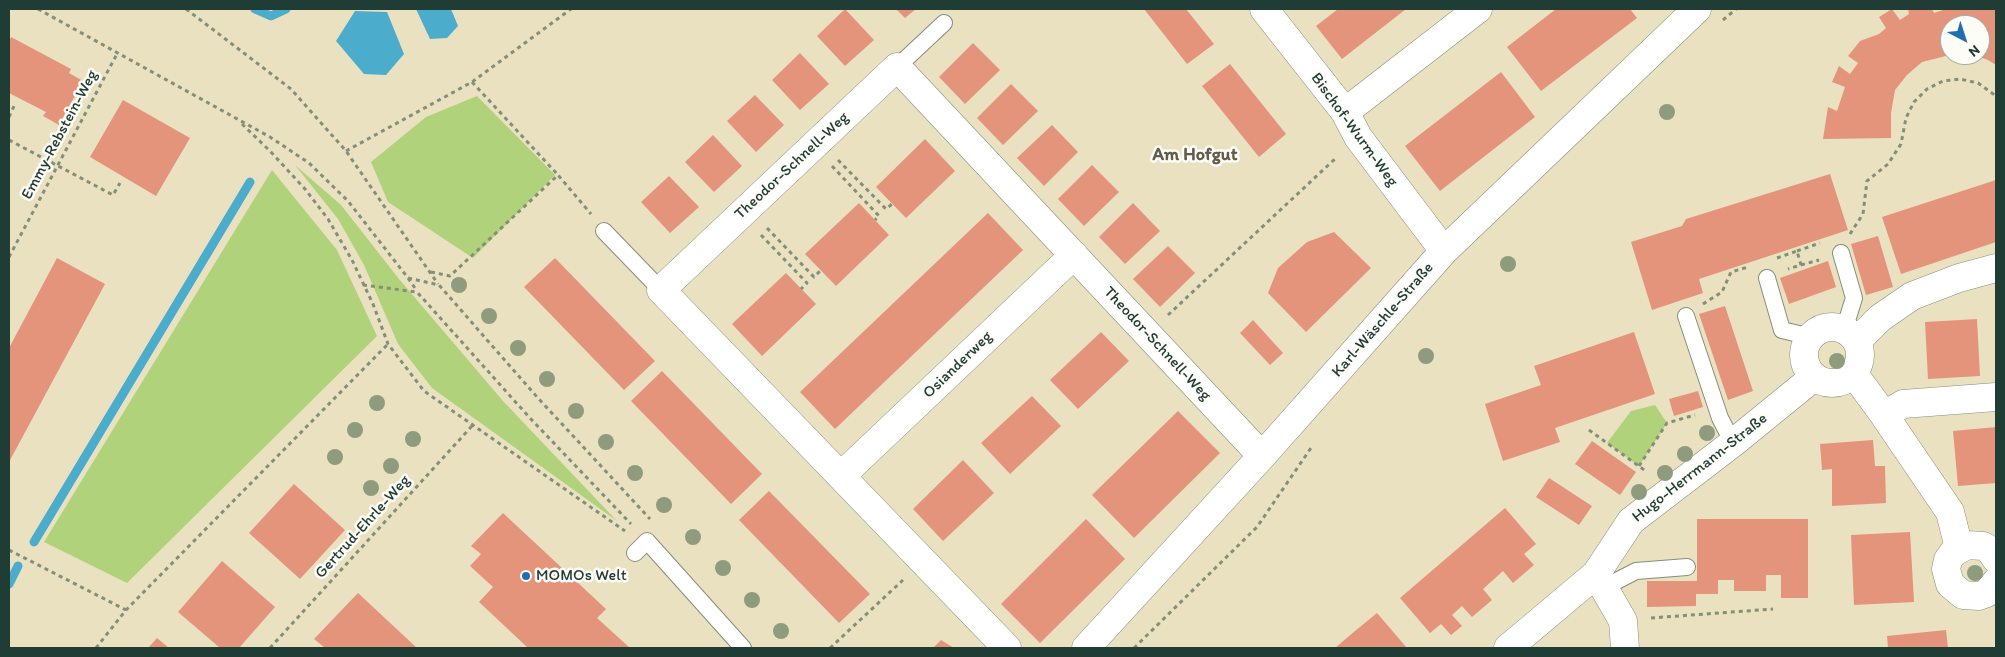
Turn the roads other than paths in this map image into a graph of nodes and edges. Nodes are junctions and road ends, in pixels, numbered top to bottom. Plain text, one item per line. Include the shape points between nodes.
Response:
1 (1264, 9) edge
2 (1478, 9) edge
3 (1680, 14) edge
4 (944, 23) dead end
5 (897, 67) junction
6 (1345, 112) junction
7 (604, 231) dead end
8 (1444, 251) junction
9 (1841, 253) dead end
10 (1074, 255) junction
11 (1996, 268) edge
12 (1767, 278) dead end
13 (661, 290) junction
14 (1686, 316) dead end
15 (1850, 336) junction
16 (1811, 337) junction
17 (1854, 374) junction
18 (1814, 377) junction
19 (1996, 397) edge
20 (1884, 415) junction
21 (1733, 443) junction
22 (1262, 456) junction
23 (842, 476) junction
24 (1959, 548) junction
25 (635, 553) dead end
26 (1996, 559) edge
27 (1687, 566) dead end
28 (1601, 580) junction
29 (1993, 591) edge
30 (743, 648) edge
31 (1007, 648) edge
32 (1086, 648) edge
33 (1508, 648) edge
34 (1625, 648) edge

1 - 6 street, Bischof-Wurm-Weg
2 - 6 street
3 - 8 street, Karl-Wäschle-Straße
4 - 5 lane
5 - 10 street, Theodor-Schnell-Weg
5 - 13 street, Theodor-Schnell-Weg
6 - 8 street, Bischof-Wurm-Weg via 1358,137
7 - 13 lane
8 - 22 street, Karl-Wäschle-Straße
9 - 15 lane via 1854,298
10 - 22 street, Theodor-Schnell-Weg
10 - 23 street, Osianderweg
11 - 15 street via 1912,296
12 - 16 lane via 1782,330
13 - 23 street
14 - 21 lane via 1720,418
15 - 16 street via 1826,328
15 - 17 street via 1860,349
16 - 18 street via 1804,353 1808,370
17 - 18 street via 1847,380 1830,384
17 - 20 street
18 - 21 street, Hugo-Herrmann-Straße
19 - 20 street via 1903,404
20 - 24 street via 1950,512
21 - 28 street, Hugo-Herrmann-Straße via 1631,521
22 - 32 street, Karl-Wäschle-Straße
23 - 31 street
24 - 26 street via 1983,546
24 - 29 street via 1948,560 1946,568 1950,584 1963,595 1979,596
25 - 30 lane via 647,541
27 - 28 lane via 1636,571
28 - 33 street, Hugo-Herrmann-Straße
28 - 34 street via 1623,621

